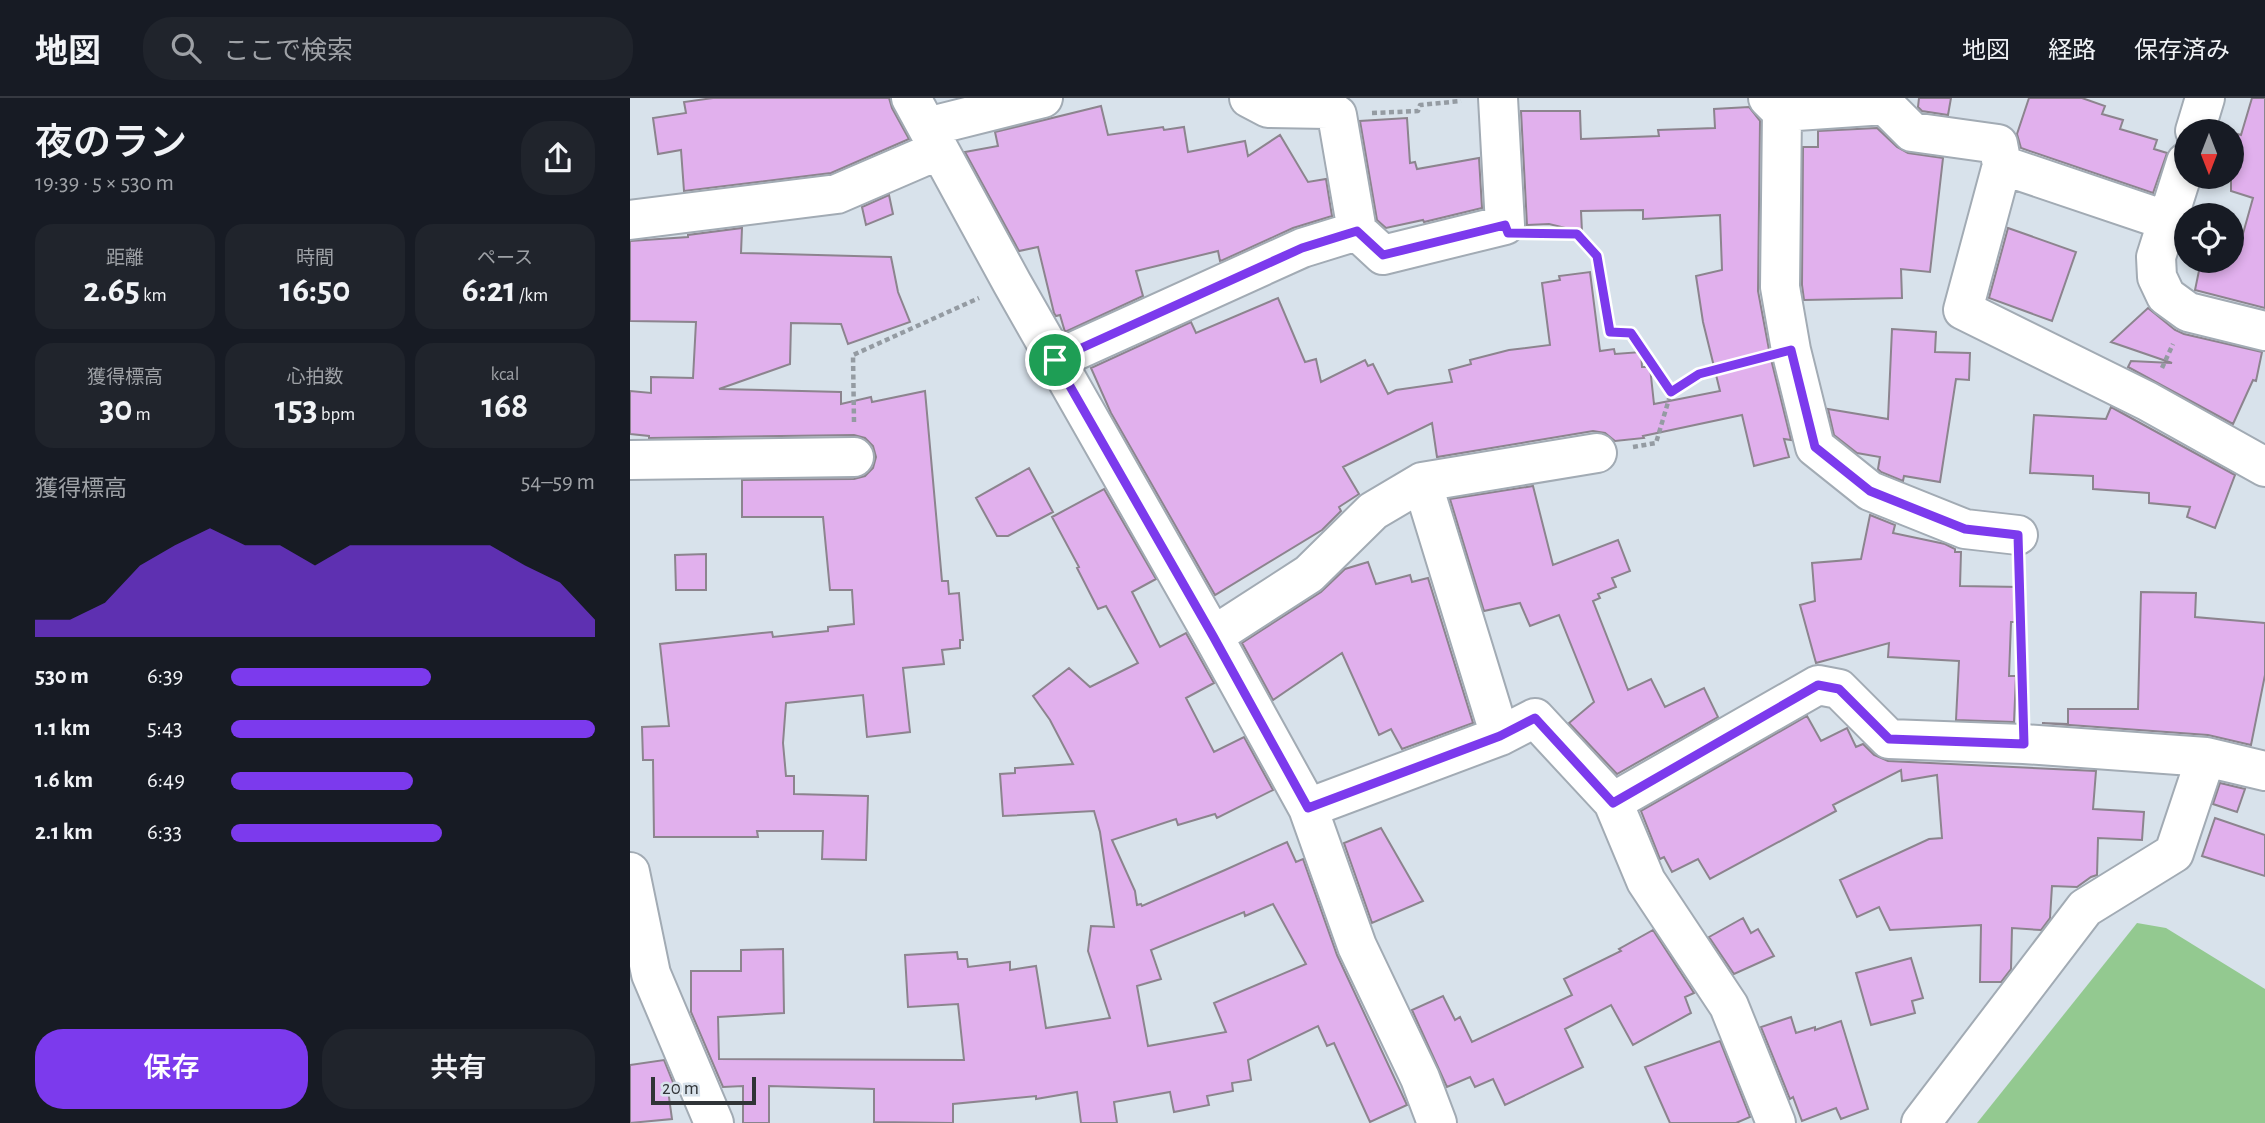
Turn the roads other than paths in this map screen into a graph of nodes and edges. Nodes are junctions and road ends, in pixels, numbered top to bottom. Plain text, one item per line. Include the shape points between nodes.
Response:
1 (1043, 98) edge
2 (1248, 98) edge
3 (2205, 98) edge
4 (1485, 99) edge
5 (1775, 105) edge
6 (2199, 119) edge
7 (926, 125) edge
8 (2002, 165) junction
9 (2178, 189) edge
10 (630, 220) edge
11 (2168, 221) junction
12 (1357, 231) junction
13 (2265, 331) edge
14 (1055, 360) junction
15 (1597, 453) road end
16 (854, 457) road end
17 (630, 460) edge
18 (2265, 467) edge
19 (1422, 482) junction
20 (2018, 535) road end
21 (1213, 636) junction
22 (1500, 736) junction
23 (2206, 757) junction
24 (2265, 771) edge
25 (1613, 803) junction
26 (1308, 808) junction
27 (630, 878) edge
28 (714, 1123) edge
29 (1437, 1123) edge
30 (1776, 1123) edge
31 (1921, 1123) edge

1 - 7 street
2 - 12 street via 1268,108 1328,109 1337,115
3 - 6 street
4 - 12 street via 1505,225 1383,255
5 - 8 street via 1885,105 1912,132 1998,144
5 - 20 street via 1780,287 1815,447 1870,491 1965,529
7 - 10 street via 836,194
7 - 14 street
8 - 11 street
8 - 18 street via 1964,310 2147,401
9 - 11 street
11 - 13 street via 2156,257 2157,277 2166,296 2188,312
12 - 14 street via 1302,248
14 - 21 street
15 - 19 street
16 - 17 street
19 - 21 street via 1373,511 1309,574
19 - 22 street
21 - 26 street
22 - 25 street via 1535,718
22 - 26 street
23 - 24 street
23 - 25 street via 1889,739 1839,689 1818,685
23 - 31 street via 2174,853 2085,908
25 - 30 street via 1646,881 1728,1006
26 - 29 street via 1357,946
27 - 28 street via 651,974

